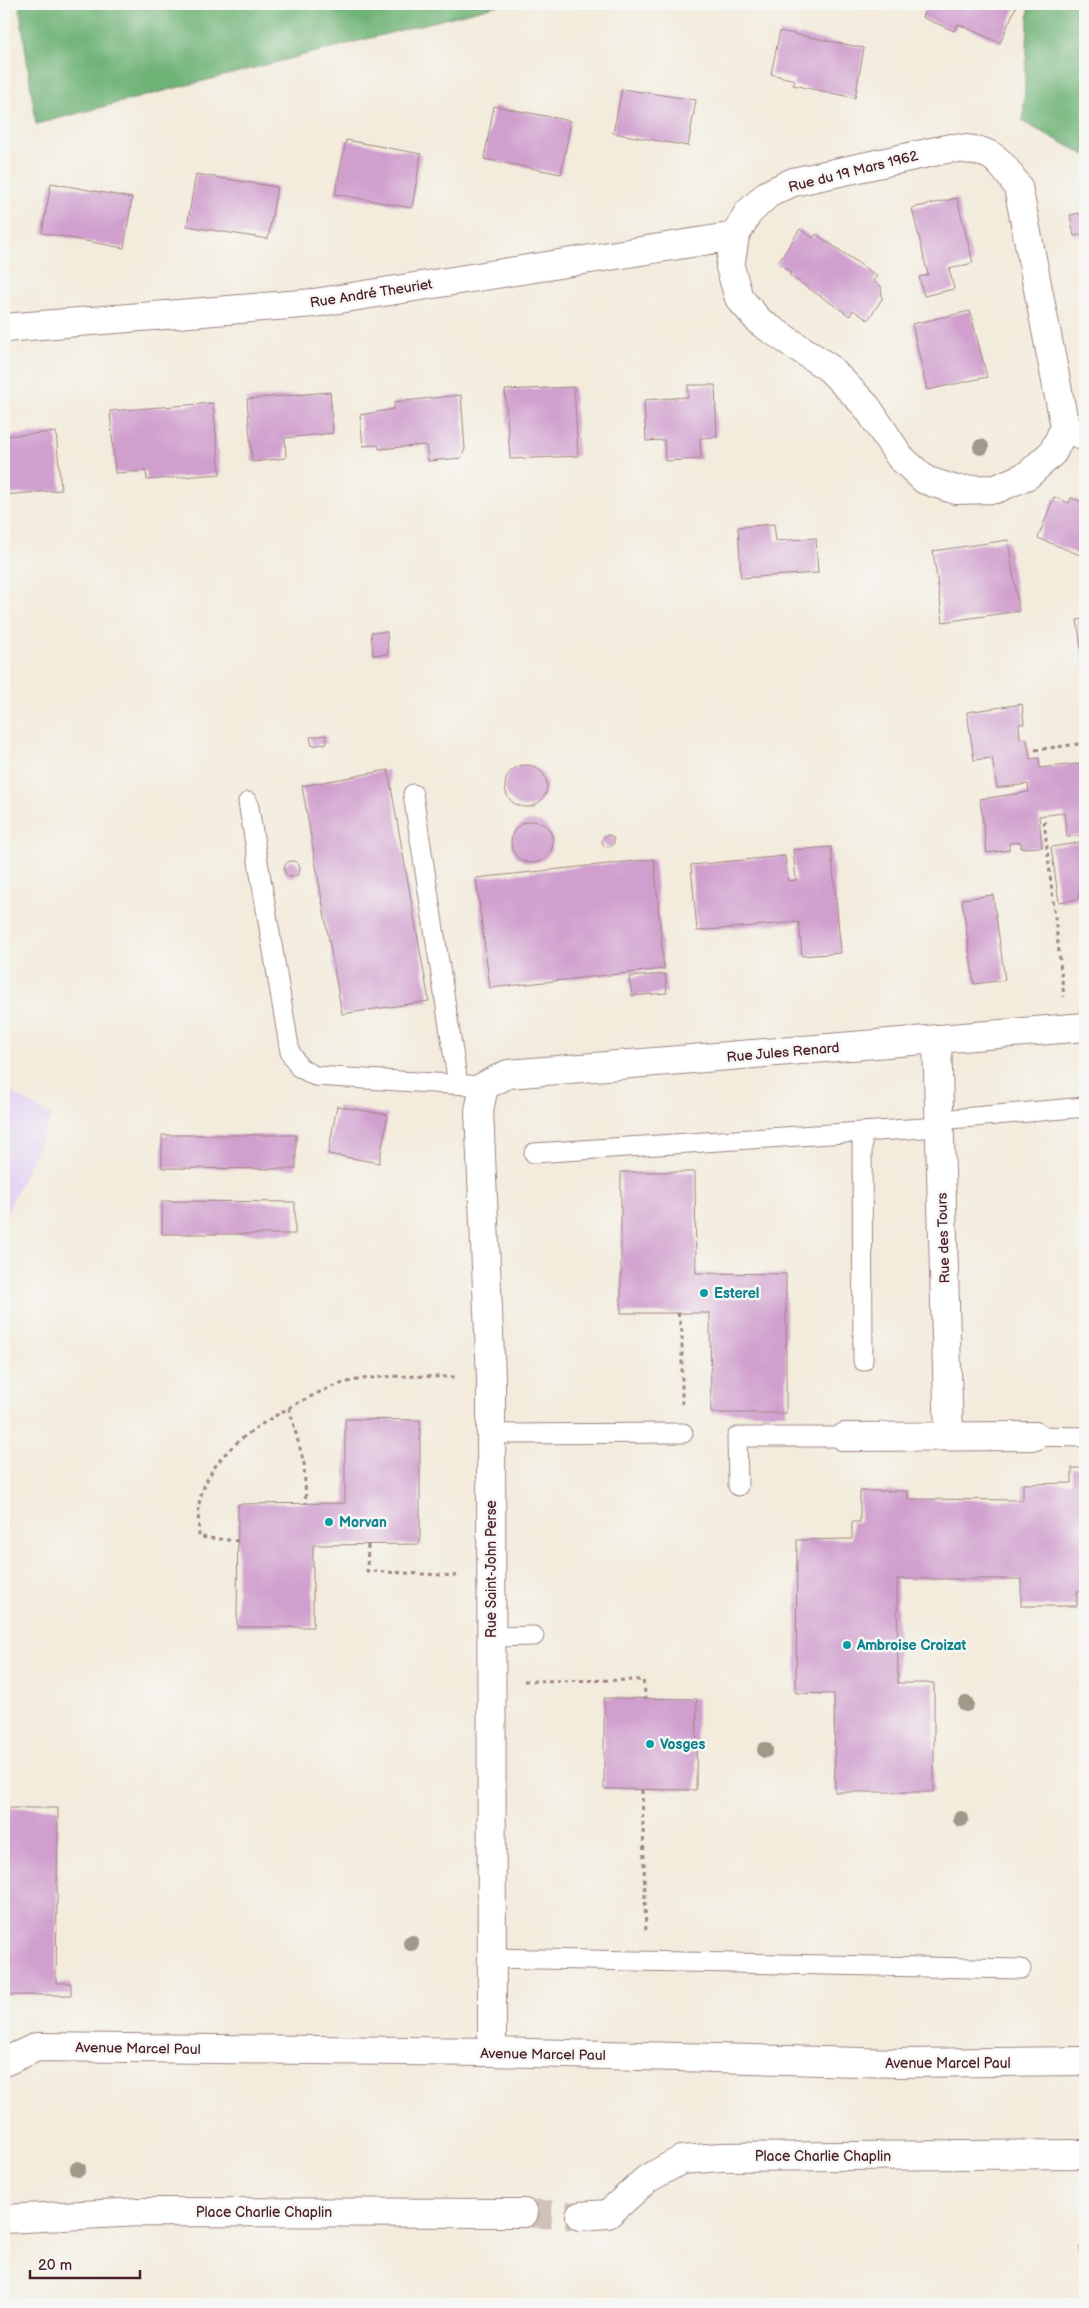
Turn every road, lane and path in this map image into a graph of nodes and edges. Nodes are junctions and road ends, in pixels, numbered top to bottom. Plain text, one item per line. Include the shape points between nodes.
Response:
1 (735, 236) junction
2 (4, 328) edge
3 (1075, 432) edge
4 (1085, 743) edge
5 (1035, 750) dead end
6 (413, 794) dead end
7 (248, 802) dead end
8 (1044, 821) dead end
9 (1076, 1028) edge
10 (937, 1040) junction
11 (458, 1084) junction
12 (484, 1086) junction
13 (1085, 1107) edge
14 (939, 1124) junction
15 (862, 1132) junction
16 (534, 1154) dead end
17 (678, 1313) dead end
18 (863, 1362) dead end
19 (491, 1377) junction
20 (289, 1408) junction
21 (682, 1433) joint
22 (490, 1434) junction
23 (949, 1436) junction
24 (1035, 1436) joint
25 (845, 1437) joint
26 (1085, 1437) edge
27 (738, 1486) dead end
28 (306, 1504) dead end
29 (238, 1541) dead end
30 (368, 1544) dead end
31 (492, 1578) junction
32 (534, 1636) dead end
33 (492, 1637) junction
34 (493, 1681) junction
35 (646, 1698) dead end
36 (642, 1790) dead end
37 (493, 1958) junction
38 (646, 1961) junction
39 (1021, 1969) dead end
40 (492, 2052) junction
41 (1085, 2061) edge
42 (4, 2062) edge
43 (1085, 2154) edge
44 (524, 2213) tunnel mouth
45 (580, 2216) tunnel mouth
46 (4, 2219) edge

1 - 2 street, Rue André Theuriet via 314,303
1 - 3 street, Rue du 19 Mars 1962 via 730,267 739,298 760,322 829,368 866,407 900,457 925,480 956,490 996,489 1028,475
1 - 3 street, Rue du 19 Mars 1962 via 748,212 768,194 793,182 951,148 980,149 1002,163 1018,187
4 - 5 path
6 - 11 lane
7 - 11 lane via 290,1052 299,1067 315,1076
8 - 9 path
9 - 10 street, Rue Jules Renard
10 - 12 street, Rue Jules Renard via 508,1074
10 - 14 street, Rue des Tours
11 - 12 lane
12 - 19 street, Rue Saint-John Perse via 479,1111
13 - 14 lane
14 - 15 lane
14 - 23 street, Rue des Tours
15 - 16 lane
15 - 18 lane
17 - 21 path via 682,1332
19 - 20 path via 376,1377 342,1383
19 - 22 street, Rue Saint-John Perse
20 - 28 path via 304,1463
20 - 29 path via 244,1435 220,1459 207,1481 200,1500 199,1537
21 - 22 lane
22 - 31 street, Rue Saint-John Perse
23 - 24 street
23 - 25 street
24 - 26 lane
25 - 27 lane via 737,1437
30 - 31 path via 367,1571
31 - 33 street, Rue Saint-John Perse
32 - 33 lane
33 - 34 street, Rue Saint-John Perse
34 - 35 path via 643,1680
34 - 37 street, Rue Saint-John Perse
36 - 38 path
37 - 38 lane
37 - 40 street, Rue Saint-John Perse
38 - 39 lane
40 - 41 street, Avenue Marcel Paul via 898,2063
40 - 42 street, Avenue Marcel Paul via 37,2047
43 - 45 street, Place Charlie Chaplin via 681,2160 647,2179 608,2214
44 - 46 street, Place Charlie Chaplin via 140,2212

